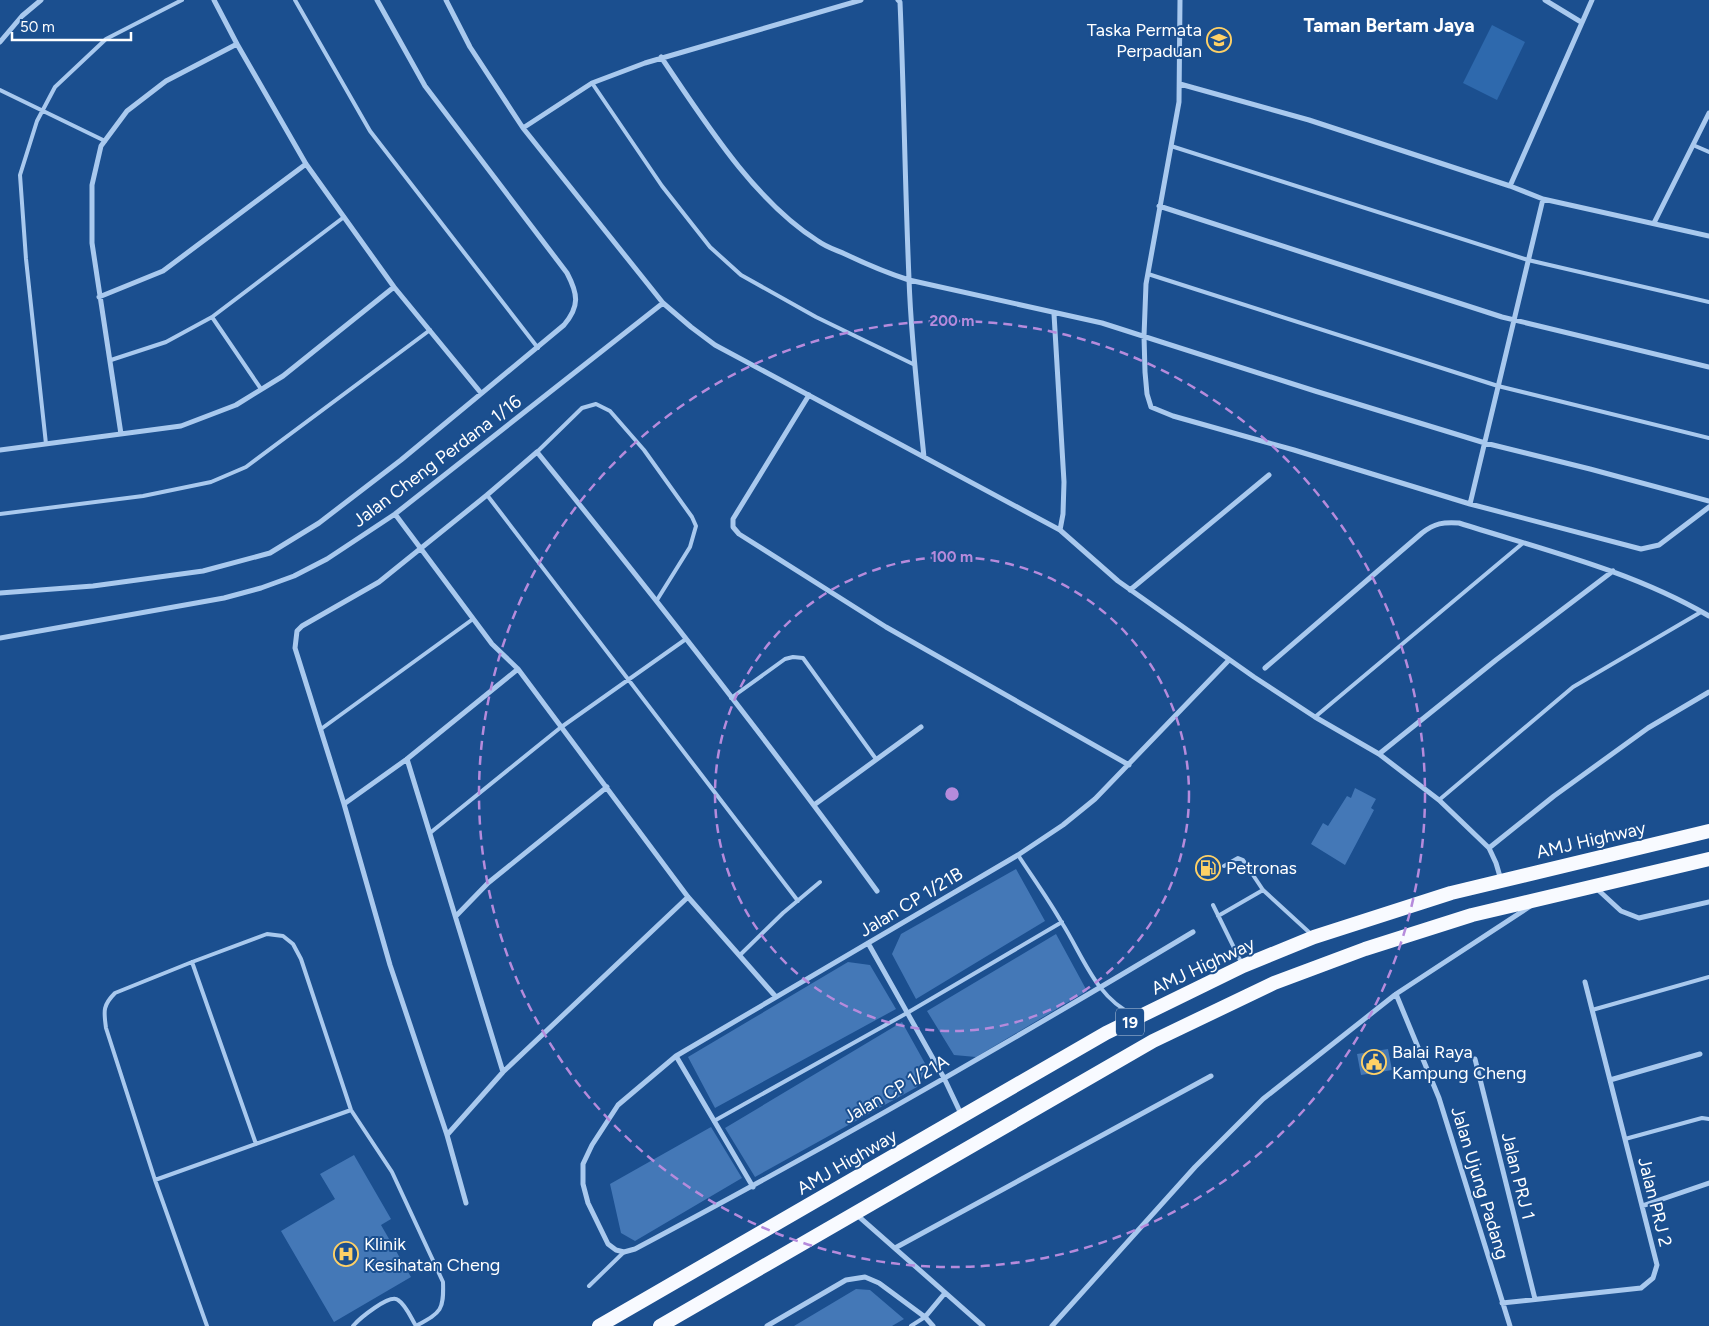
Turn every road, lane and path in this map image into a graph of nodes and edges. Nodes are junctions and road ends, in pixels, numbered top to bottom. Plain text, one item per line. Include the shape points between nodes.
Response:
1 (41, 0) edge
2 (182, 0) edge
3 (214, 0) edge
4 (295, 0) edge
5 (378, 0) edge
6 (446, 0) edge
7 (861, 0) edge
8 (898, 0) edge
9 (1180, 0) edge
10 (1545, 0) edge
11 (1592, 0) edge
12 (1581, 22) junction
13 (0, 42) edge
14 (237, 44) junction
15 (661, 57) junction
16 (592, 83) junction
17 (1180, 84) junction
18 (0, 90) edge
19 (43, 110) junction
20 (1709, 113) edge
21 (523, 128) junction
22 (105, 141) junction
23 (1693, 145) junction
24 (1171, 146) junction
25 (1709, 152) edge
26 (306, 164) junction
27 (1510, 186) junction
28 (1543, 199) junction
29 (1159, 206) junction
30 (344, 217) junction
31 (1654, 223) junction
32 (1709, 236) edge
33 (1528, 260) junction
34 (1148, 274) junction
35 (909, 280) junction
36 (394, 287) junction
37 (99, 297) junction
38 (1709, 302) edge
39 (663, 303) junction
40 (1054, 314) junction
41 (212, 317) junction
42 (1514, 320) junction
43 (430, 330) junction
44 (1144, 336) junction
45 (538, 348) junction
46 (111, 360) junction
47 (915, 365) junction
48 (1709, 367) edge
49 (1498, 386) junction
50 (261, 389) junction
51 (480, 393) junction
52 (809, 395) junction
53 (121, 434) junction
54 (1709, 438) edge
55 (1485, 443) junction
56 (46, 444) junction
57 (0, 450) edge
58 (537, 452) junction
59 (924, 457) junction
60 (1269, 475) dead end
61 (487, 495) junction
62 (1709, 501) edge
63 (1470, 504) junction
64 (1709, 506) edge
65 (0, 514) edge
66 (395, 514) junction
67 (1060, 530) junction
68 (1523, 543) junction
69 (421, 549) junction
70 (1613, 571) junction
71 (1130, 590) junction
72 (0, 592) edge
73 (657, 600) junction
74 (1701, 612) junction
75 (1709, 616) edge
76 (473, 619) junction
77 (0, 638) edge
78 (686, 639) junction
79 (1229, 660) junction
80 (1265, 668) dead end
81 (518, 669) junction
82 (629, 680) junction
83 (1709, 692) edge
84 (731, 698) junction
85 (1315, 717) junction
86 (921, 727) dead end
87 (560, 728) junction
88 (321, 729) junction
89 (1380, 754) junction
90 (407, 759) junction
91 (876, 760) junction
92 (1129, 765) junction
93 (607, 786) junction
94 (1439, 800) junction
95 (344, 804) junction
96 (814, 805) junction
97 (1709, 831) edge
98 (430, 833) junction
99 (1489, 848) junction
100 (1018, 855) junction
101 (1709, 863) edge
102 (1224, 866) dead end
103 (1501, 880) junction
104 (820, 882) dead end
105 (1594, 886) junction
106 (1263, 890) junction
107 (877, 891) dead end
108 (688, 897) junction
109 (1545, 898) junction
110 (798, 900) junction
111 (1709, 902) edge
112 (1212, 905) dead end
113 (456, 916) junction
114 (1218, 916) junction
115 (1062, 922) junction
116 (1193, 932) dead end
117 (1314, 937) junction
118 (868, 943) junction
119 (740, 955) junction
120 (192, 962) junction
121 (1243, 966) junction
122 (1709, 977) edge
123 (1585, 982) dead end
124 (1100, 988) junction
125 (1396, 994) junction
126 (776, 997) junction
127 (1592, 1010) junction
128 (906, 1013) junction
129 (1139, 1017) junction
130 (1700, 1054) dead end
131 (676, 1056) junction
132 (1475, 1059) dead end
133 (503, 1072) junction
134 (1211, 1076) dead end
135 (944, 1078) junction
136 (1610, 1080) junction
137 (351, 1110) junction
138 (963, 1117) junction
139 (1709, 1119) edge
140 (714, 1122) junction
141 (447, 1135) junction
142 (1625, 1139) junction
143 (256, 1144) junction
144 (156, 1180) junction
145 (1709, 1183) edge
146 (753, 1187) junction
147 (466, 1203) dead end
148 (1642, 1206) junction
149 (855, 1213) junction
150 (895, 1248) junction
151 (624, 1252) junction
152 (589, 1286) dead end
153 (945, 1293) junction
154 (1535, 1299) junction
155 (1502, 1303) junction
156 (925, 1317) junction
157 (207, 1326) edge
158 (352, 1326) edge
159 (416, 1326) edge
160 (599, 1326) edge
161 (660, 1326) edge
162 (767, 1326) edge
163 (910, 1326) edge
164 (933, 1326) edge
165 (983, 1326) edge
166 (1052, 1326) edge
167 (1510, 1326) edge

1 - 13 street
2 - 19 lane via 106,39 55,87
3 - 14 street
4 - 45 lane via 370,131
5 - 45 street via 425,86 574,286 577,302 573,315
6 - 21 street via 470,47
7 - 15 street
8 - 35 street
9 - 17 street
10 - 12 street
11 - 12 street
12 - 27 street
14 - 22 street via 166,82 127,111
14 - 26 street
15 - 16 street
15 - 35 street via 745,174 784,217 819,242
16 - 21 street
16 - 47 lane via 662,186 710,247 741,275
17 - 24 street
17 - 27 street via 1309,120
18 - 19 lane
19 - 22 lane
19 - 56 lane via 20,175
20 - 23 street
21 - 39 street
22 - 37 street via 92,185 92,243
23 - 25 lane
23 - 31 street
24 - 29 street
24 - 33 lane
26 - 30 street
26 - 37 street via 163,271
27 - 28 street
28 - 31 street
28 - 33 street
29 - 34 street
29 - 42 street
30 - 36 street
30 - 41 lane
31 - 32 street
33 - 38 lane
33 - 42 street
34 - 44 street
34 - 49 lane
35 - 40 street
35 - 47 street
36 - 43 street
36 - 50 street via 283,376
37 - 46 street
39 - 52 street via 715,345
39 - 66 street, Jalan Cheng Perdana 1/16
40 - 44 street via 1102,323
40 - 67 street via 1064,482
41 - 46 lane via 166,342
41 - 50 lane
42 - 48 street
42 - 49 street
43 - 51 street
43 - 65 lane via 246,467 211,482 143,496
44 - 55 street
44 - 63 street via 1147,394 1151,408
45 - 51 street
46 - 53 street
47 - 59 street
49 - 54 lane
49 - 55 street
50 - 53 street via 236,405 181,426
51 - 72 street via 319,523 270,553 204,571 94,586
52 - 59 street
52 - 92 street via 732,527 886,627
53 - 56 street
55 - 62 street
55 - 63 street
56 - 57 street
58 - 61 street
58 - 73 street
58 - 73 lane via 582,408 596,404 610,411 644,450 696,526 690,547
59 - 67 street
60 - 71 street
61 - 69 street
61 - 82 lane
63 - 64 street via 1642,549 1659,545
66 - 69 street
66 - 77 street, Jalan Cheng Perdana 1/16 via 326,559 261,588 224,598
67 - 71 street
68 - 70 street
68 - 80 street via 1459,523 1432,525
68 - 85 lane
69 - 76 street
69 - 88 street via 379,582 297,631 295,648
70 - 74 street
70 - 89 street
71 - 79 street
73 - 78 street
74 - 75 street
74 - 94 lane via 1573,687
76 - 81 street via 492,644
76 - 88 lane
78 - 82 lane
78 - 84 street
79 - 85 street
79 - 92 street, Jalan CP 1/21B
81 - 87 street
81 - 90 street
82 - 87 lane
82 - 110 lane
83 - 99 street via 1648,728
84 - 91 lane via 785,659 803,658
84 - 96 street
85 - 89 street
86 - 91 street
87 - 93 street
87 - 98 lane
88 - 95 street
89 - 94 street
90 - 95 street
90 - 98 street
91 - 96 street
92 - 100 street, Jalan CP 1/21B via 1096,800
93 - 108 street
93 - 113 street via 488,884
94 - 99 street
95 - 141 street via 390,965
96 - 107 street
97 - 103 highway, AMJ Highway / 19
98 - 113 street
99 - 103 street
100 - 115 lane
100 - 118 street, Jalan CP 1/21B
101 - 105 highway, 19
102 - 106 lane via 1238,858 1243,860
103 - 117 highway, AMJ Highway / 19
104 - 110 lane
105 - 109 highway, 19
105 - 111 street via 1621,911 1639,918
106 - 114 lane
106 - 117 lane
108 - 119 street
108 - 133 street
109 - 125 street
109 - 149 highway, 19 via 1472,915 1365,949 1238,1000 1153,1041
110 - 119 lane
112 - 114 lane
113 - 133 street
114 - 121 lane
115 - 124 lane
115 - 128 lane
116 - 124 street, Jalan CP 1/21A
117 - 121 highway, AMJ Highway / 19
118 - 126 street, Jalan CP 1/21B
118 - 128 street
119 - 126 street
120 - 137 lane via 267,934 283,936 293,944
120 - 143 lane
120 - 144 lane via 115,993 104,1011 106,1028
121 - 129 highway, AMJ Highway / 19
122 - 127 lane
123 - 127 street, Jalan PRJ 2
124 - 129 lane via 1124,1011
124 - 135 street, Jalan CP 1/21A
125 - 155 street, Jalan Ujung Padang via 1439,1098
125 - 166 street via 1263,1099 1195,1167
126 - 131 street, Jalan CP 1/21B
127 - 136 street, Jalan PRJ 2
128 - 135 street
128 - 140 lane
129 - 138 highway, AMJ Highway / 19
130 - 136 street
131 - 140 street
131 - 151 street, Jalan CP 1/21B via 618,1105 583,1164 583,1184 588,1203 608,1244
132 - 154 street, Jalan PRJ 1
133 - 141 street
134 - 150 street
135 - 138 street
135 - 146 street, Jalan CP 1/21A
136 - 142 street, Jalan PRJ 2
137 - 143 lane
137 - 159 lane via 392,1172 443,1282 443,1300 437,1315
138 - 160 highway, AMJ Highway / 19
139 - 142 lane via 1702,1118
140 - 146 street
141 - 147 street
142 - 148 street, Jalan PRJ 2
143 - 144 lane
144 - 157 lane
145 - 148 street
146 - 151 street, Jalan CP 1/21A
148 - 154 street, Jalan PRJ 2 via 1657,1265 1653,1278 1641,1288
149 - 150 street
149 - 161 highway, 19
150 - 153 street
151 - 152 lane
153 - 156 street
153 - 165 street
154 - 155 street, Jalan PRJ 2
155 - 167 street, Jalan Ujung Padang
156 - 162 street via 879,1283 865,1277 846,1280
156 - 163 lane
156 - 164 street
158 - 159 lane via 394,1298 400,1300

